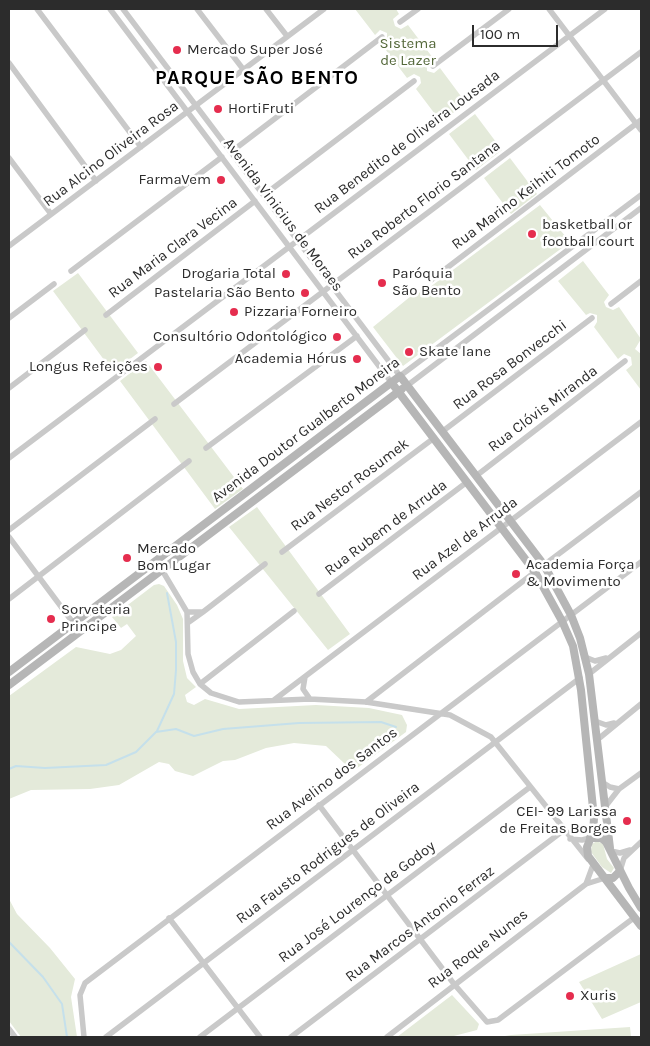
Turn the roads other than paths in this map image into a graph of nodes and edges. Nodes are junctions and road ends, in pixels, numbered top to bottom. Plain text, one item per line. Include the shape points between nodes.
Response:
1 (36, 9) edge
2 (110, 9) edge
3 (123, 9) edge
4 (197, 9) edge
5 (266, 9) edge
6 (324, 9) edge
7 (418, 9) edge
8 (509, 9) edge
9 (549, 9) edge
10 (605, 9) edge
11 (400, 22) dead end
12 (570, 35) junction
13 (287, 36) junction
14 (382, 37) dead end
15 (641, 52) edge
16 (9, 64) edge
17 (433, 66) dead end
18 (243, 70) junction
19 (603, 80) junction
20 (414, 81) dead end
21 (196, 105) junction
22 (188, 112) junction
23 (639, 122) edge
24 (641, 130) edge
25 (141, 147) junction
26 (231, 152) junction
27 (222, 157) junction
28 (9, 158) edge
29 (96, 181) junction
30 (264, 195) junction
31 (641, 195) edge
32 (255, 201) junction
33 (641, 208) edge
34 (51, 214) junction
35 (298, 240) junction
36 (9, 246) edge
37 (290, 247) junction
38 (71, 271) dead end
39 (431, 280) dead end
40 (641, 281) edge
41 (54, 284) dead end
42 (333, 286) junction
43 (324, 292) junction
44 (611, 304) dead end
45 (106, 315) dead end
46 (9, 318) edge
47 (592, 318) dead end
48 (85, 330) dead end
49 (357, 336) junction
50 (625, 361) dead end
51 (400, 376) junction
52 (392, 382) junction
53 (408, 385) junction
54 (9, 388) edge
55 (398, 392) junction
56 (174, 404) dead end
57 (155, 419) dead end
58 (641, 422) edge
59 (443, 431) junction
60 (434, 438) junction
61 (206, 448) dead end
62 (9, 458) edge
63 (189, 461) dead end
64 (476, 476) junction
65 (467, 482) junction
66 (641, 492) edge
67 (510, 520) junction
68 (501, 527) junction
69 (9, 530) edge
70 (9, 537) edge
71 (282, 552) dead end
72 (155, 561) junction
73 (641, 562) edge
74 (265, 564) dead end
75 (544, 565) junction
76 (162, 570) junction
77 (535, 572) junction
78 (38, 576) junction
79 (319, 594) dead end
80 (9, 599) edge
81 (294, 611) dead end
82 (187, 612) junction
83 (203, 612) junction
84 (571, 614) junction
85 (562, 620) junction
86 (189, 622) junction
87 (74, 624) junction
88 (80, 632) junction
89 (641, 633) edge
90 (610, 656) junction
91 (585, 657) junction
92 (9, 672) edge
93 (589, 674) junction
94 (305, 676) junction
95 (580, 678) junction
96 (200, 684) junction
97 (9, 685) edge
98 (581, 690) junction
99 (566, 691) junction
100 (310, 699) junction
101 (274, 700) junction
102 (366, 702) junction
103 (641, 704) edge
104 (442, 712) junction
105 (595, 721) junction
106 (618, 721) junction
107 (597, 740) junction
108 (586, 741) junction
109 (496, 743) junction
110 (641, 773) edge
111 (602, 782) junction
112 (530, 787) junction
113 (619, 789) junction
114 (319, 805) junction
115 (605, 807) junction
116 (564, 830) junction
117 (590, 838) junction
118 (570, 839) junction
119 (641, 842) edge
120 (610, 849) junction
121 (632, 849) junction
122 (353, 850) junction
123 (592, 863) junction
124 (620, 871) junction
125 (604, 878) junction
126 (586, 884) junction
127 (387, 895) junction
128 (641, 908) edge
129 (635, 917) junction
130 (169, 918) junction
131 (641, 926) edge
132 (421, 939) junction
133 (203, 962) junction
134 (454, 984) junction
135 (238, 1008) junction
136 (9, 1029) edge
137 (15, 1037) edge
138 (84, 1037) edge
139 (106, 1037) edge
140 (200, 1037) edge
141 (260, 1037) edge
142 (291, 1037) edge
143 (387, 1037) edge

1 - 25 street
2 - 22 street, Avenida Vinicius de Moraes
3 - 21 street, Avenida Vinicius de Moraes
4 - 18 street
5 - 13 street
6 - 13 street, Rua Alcino Oliveira Rosa
7 - 11 street
8 - 17 street
9 - 12 street
10 - 12 street, Rua Benedito de Oliveira Lousada
12 - 19 street
12 - 35 street, Rua Benedito de Oliveira Lousada
13 - 18 street, Rua Alcino Oliveira Rosa
14 - 26 street
15 - 19 street, Rua Roberto Florio Santana
16 - 29 street
18 - 21 street, Rua Alcino Oliveira Rosa
19 - 23 street
19 - 42 street, Rua Roberto Florio Santana
20 - 30 street
21 - 22 street, Rua Alcino Oliveira Rosa
21 - 26 street, Avenida Vinicius de Moraes
22 - 25 street, Rua Alcino Oliveira Rosa
22 - 27 street, Avenida Vinicius de Moraes
23 - 24 street
23 - 39 street, Rua Marino Keihiti Tomoto
25 - 29 street, Rua Alcino Oliveira Rosa
26 - 30 street, Avenida Vinicius de Moraes
27 - 32 street, Avenida Vinicius de Moraes
27 - 38 street
28 - 34 street
29 - 34 street, Rua Alcino Oliveira Rosa
30 - 35 street, Avenida Vinicius de Moraes
31 - 51 street, Avenida Doutor Gualberto Moreira
32 - 37 street, Avenida Vinicius de Moraes
32 - 45 street, Rua Maria Clara Vecina
33 - 53 street, Avenida Doutor Gualberto Moreira
34 - 36 street, Rua Alcino Oliveira Rosa
35 - 37 street, Rua Benedito de Oliveira Lousada
35 - 42 street, Avenida Vinicius de Moraes
37 - 43 street, Avenida Vinicius de Moraes
37 - 62 street, Rua Benedito de Oliveira Lousada
40 - 44 street
41 - 46 street
42 - 43 street, Rua Roberto Florio Santana
42 - 51 street, Avenida Vinicius de Moraes
43 - 49 street, Avenida Vinicius de Moraes
43 - 56 street, Rua Roberto Florio Santana
47 - 59 street, Rua Rosa Bonvecchi
48 - 54 street
49 - 52 street, Avenida Vinicius de Moraes
49 - 61 street
50 - 64 street, Rua Clóvis Miranda
51 - 52 main road, Avenida Doutor Gualberto Moreira
51 - 53 main road, Avenida Vinicius de Moraes
52 - 55 main road, Avenida Vinicius de Moraes
52 - 72 main road, Avenida Doutor Gualberto Moreira
53 - 55 main road, Avenida Doutor Gualberto Moreira
53 - 59 main road, Avenida Vinicius de Moraes
55 - 60 main road, Avenida Vinicius de Moraes
55 - 76 main road, Avenida Doutor Gualberto Moreira
57 - 69 street
58 - 67 street, Rua Azel de Arruda
59 - 60 main road
59 - 64 main road, Avenida Vinicius de Moraes
60 - 65 main road, Avenida Vinicius de Moraes
60 - 71 street, Rua Nestor Rosumek
63 - 78 street
64 - 67 main road, Avenida Vinicius de Moraes
65 - 68 main road, Avenida Vinicius de Moraes
65 - 79 street, Rua Rubem de Arruda
66 - 75 street
67 - 68 street, Rua Azel de Arruda
67 - 75 main road, Avenida Vinicius de Moraes
68 - 77 main road, Avenida Vinicius de Moraes
68 - 94 street, Rua Azel de Arruda
70 - 78 street
72 - 76 main road
72 - 87 main road, Avenida Doutor Gualberto Moreira
73 - 84 street, Rua Avelino dos Santos
74 - 83 street
75 - 84 main road, Avenida Vinicius de Moraes
76 - 82 street
76 - 88 main road, Avenida Doutor Gualberto Moreira
77 - 85 main road, Avenida Vinicius de Moraes
77 - 102 street
78 - 80 street
78 - 87 street
81 - 96 street
82 - 83 street
82 - 86 street
83 - 86 street
84 - 85 street, Rua Avelino dos Santos
84 - 91 main road, Avenida Vinicius de Moraes
85 - 95 main road, Avenida Vinicius de Moraes via 573,646
85 - 104 street, Rua Avelino dos Santos
86 - 96 street via 189,660
87 - 88 main road
87 - 92 main road, Avenida Doutor Gualberto Moreira
88 - 97 main road, Avenida Doutor Gualberto Moreira
89 - 90 street
90 - 91 street via 595,660
90 - 93 street
91 - 93 main road, Avenida Vinicius de Moraes
93 - 105 main road, Avenida Vinicius de Moraes
94 - 100 street via 303,689
94 - 101 street, Rua Azel de Arruda
95 - 98 main road, Avenida Vinicius de Moraes
95 - 99 street, Rua Fausto Rodrigues de Oliveira
96 - 101 street via 216,696 231,700
98 - 99 street
98 - 108 main road, Avenida Vinicius de Moraes
99 - 109 street, Rua Fausto Rodrigues de Oliveira
100 - 101 street
100 - 102 street
102 - 104 street
103 - 106 street
104 - 109 street via 484,732
104 - 114 street, Rua Avelino dos Santos
105 - 106 street via 606,725
105 - 107 main road, Avenida Vinicius de Moraes
106 - 107 street
107 - 108 main road
107 - 111 main road, Avenida Vinicius de Moraes
108 - 117 main road, Avenida Vinicius de Moraes via 594,818
109 - 112 street
109 - 122 street, Rua Fausto Rodrigues de Oliveira
110 - 113 street
111 - 113 street
111 - 115 main road, Avenida Vinicius de Moraes
112 - 116 street
112 - 127 street, Rua José Lourenço de Godoy
113 - 115 street
114 - 122 street
114 - 130 street, Rua Avelino dos Santos
115 - 120 main road, Avenida Vinicius de Moraes
116 - 118 street
116 - 132 street, Rua Marcos Antonio Ferraz
117 - 118 street
117 - 120 main road via 604,839
117 - 123 main road, Avenida Vinicius de Moraes via 587,847
118 - 123 street
119 - 121 street
120 - 121 street via 620,853
120 - 124 main road, Avenida Vinicius de Moraes
121 - 124 street via 624,858
122 - 127 street
122 - 133 street, Rua Fausto Rodrigues de Oliveira
123 - 125 main road
123 - 126 street
124 - 125 main road, Rua Roque Nunes via 613,878
124 - 128 main road, Avenida Vinicius de Moraes
125 - 126 street, Rua Roque Nunes
125 - 129 main road
126 - 134 street, Rua Roque Nunes
127 - 132 street
127 - 135 street, Rua José Lourenço de Godoy
129 - 131 main road
129 - 134 street via 498,1020 484,1021
130 - 133 street
130 - 138 street, Rua Avelino dos Santos via 82,986
132 - 134 street
132 - 142 street, Rua Marcos Antonio Ferraz
133 - 135 street
133 - 139 street, Rua Fausto Rodrigues de Oliveira
134 - 143 street, Rua Roque Nunes
135 - 140 street, Rua José Lourenço de Godoy
135 - 141 street
136 - 137 street

